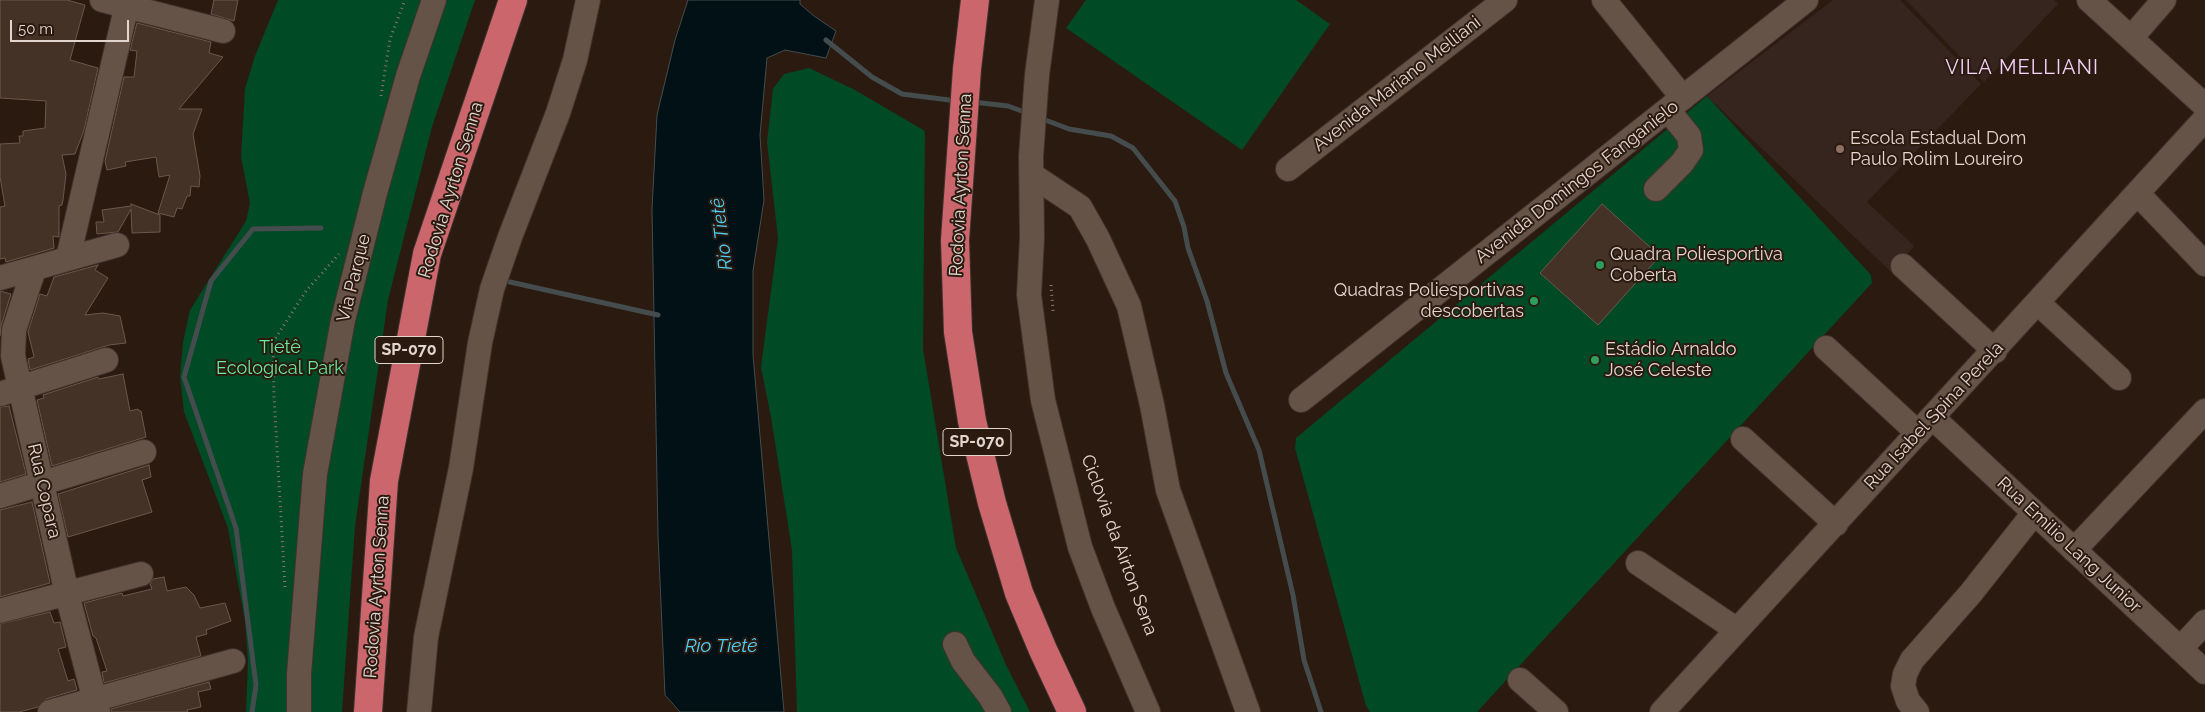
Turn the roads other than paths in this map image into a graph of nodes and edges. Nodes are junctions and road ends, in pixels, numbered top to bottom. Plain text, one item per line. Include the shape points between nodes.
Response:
1 (102, 0) edge
2 (434, 0) edge
3 (513, 0) edge
4 (588, 0) edge
5 (975, 0) edge
6 (1048, 0) edge
7 (1505, 0) edge
8 (1604, 0) edge
9 (1806, 0) edge
10 (2089, 0) edge
11 (2164, 0) edge
12 (128, 3) edge
13 (222, 30) dead end
14 (2131, 38) junction
15 (1675, 104) junction
16 (2205, 106) edge
17 (2205, 119) edge
18 (1032, 165) junction
19 (1288, 169) dead end
20 (1656, 189) dead end
21 (2138, 194) junction
22 (117, 245) dead end
23 (68, 258) junction
24 (2205, 264) edge
25 (1903, 266) dead end
26 (34, 270) junction
27 (0, 278) edge
28 (2038, 303) junction
29 (1826, 348) dead end
30 (1995, 351) junction
31 (106, 360) dead end
32 (2119, 378) dead end
33 (10, 391) edge
34 (1301, 400) dead end
35 (2205, 411) edge
36 (1926, 425) junction
37 (1743, 439) dead end
38 (144, 452) dead end
39 (42, 483) junction
40 (0, 496) edge
41 (2034, 513) junction
42 (1836, 524) junction
43 (2074, 550) junction
44 (1638, 563) dead end
45 (141, 574) dead end
46 (67, 594) junction
47 (0, 611) edge
48 (2205, 622) edge
49 (1737, 630) junction
50 (954, 644) dead end
51 (2180, 649) junction
52 (233, 661) dead end
53 (2205, 672) edge
54 (1520, 680) dead end
55 (96, 706) edge
56 (50, 712) edge
57 (299, 712) edge
58 (368, 712) edge
59 (419, 712) edge
60 (999, 712) edge
61 (1072, 712) edge
62 (1148, 712) edge
63 (1248, 712) edge
64 (1556, 712) edge
65 (1662, 712) edge
66 (1917, 712) edge

1 - 12 street
2 - 57 street, Via Parque via 392,130 343,320 316,474 299,674
3 - 58 highway, Rodovia Ayrton Senna / SP-070 via 427,254 384,481
4 - 59 street via 575,60 558,112 492,289 480,343 461,468 426,637
5 - 61 highway, Rodovia Ayrton Senna / SP-070 via 967,69 956,240 958,332 972,421 992,503 1019,593
6 - 18 street via 1037,75
7 - 19 street, Avenida Mariano Melliani
8 - 15 street
9 - 15 street, Avenida Domingos Fanganielo
10 - 14 street
11 - 14 street
12 - 13 street
12 - 23 street
14 - 16 street
15 - 20 street via 1689,136 1691,150
15 - 34 street, Avenida Domingos Fanganielo
17 - 21 street, Rua Isabel Spina Perela
18 - 62 street via 1029,295 1043,400 1080,547
18 - 63 street via 1080,207 1129,306 1168,490
21 - 24 street
21 - 28 street, Rua Isabel Spina Perela
22 - 23 street
23 - 26 street
25 - 30 street
26 - 27 street
26 - 33 street, Rua Copara via 14,330
28 - 30 street, Rua Isabel Spina Perela
28 - 32 street
29 - 36 street, Rua Emilio Lang Junior
30 - 36 street, Rua Isabel Spina Perela
31 - 33 street
33 - 39 street, Rua Copara
35 - 43 street
36 - 41 street, Rua Emilio Lang Junior
36 - 42 street, Rua Isabel Spina Perela
37 - 42 street
38 - 39 street
39 - 40 street
39 - 46 street, Rua Copara
41 - 43 street, Rua Emilio Lang Junior
41 - 66 street via 1971,594 1912,660 1903,686 1908,701
42 - 49 street, Rua Isabel Spina Perela
43 - 51 street, Rua Emilio Lang Junior
44 - 49 street
45 - 46 street
46 - 47 street
46 - 55 street, Rua Copara
48 - 51 street
49 - 65 street, Rua Isabel Spina Perela
50 - 60 street
51 - 53 street, Rua Emilio Lang Junior
52 - 55 street
54 - 64 street
55 - 56 street

